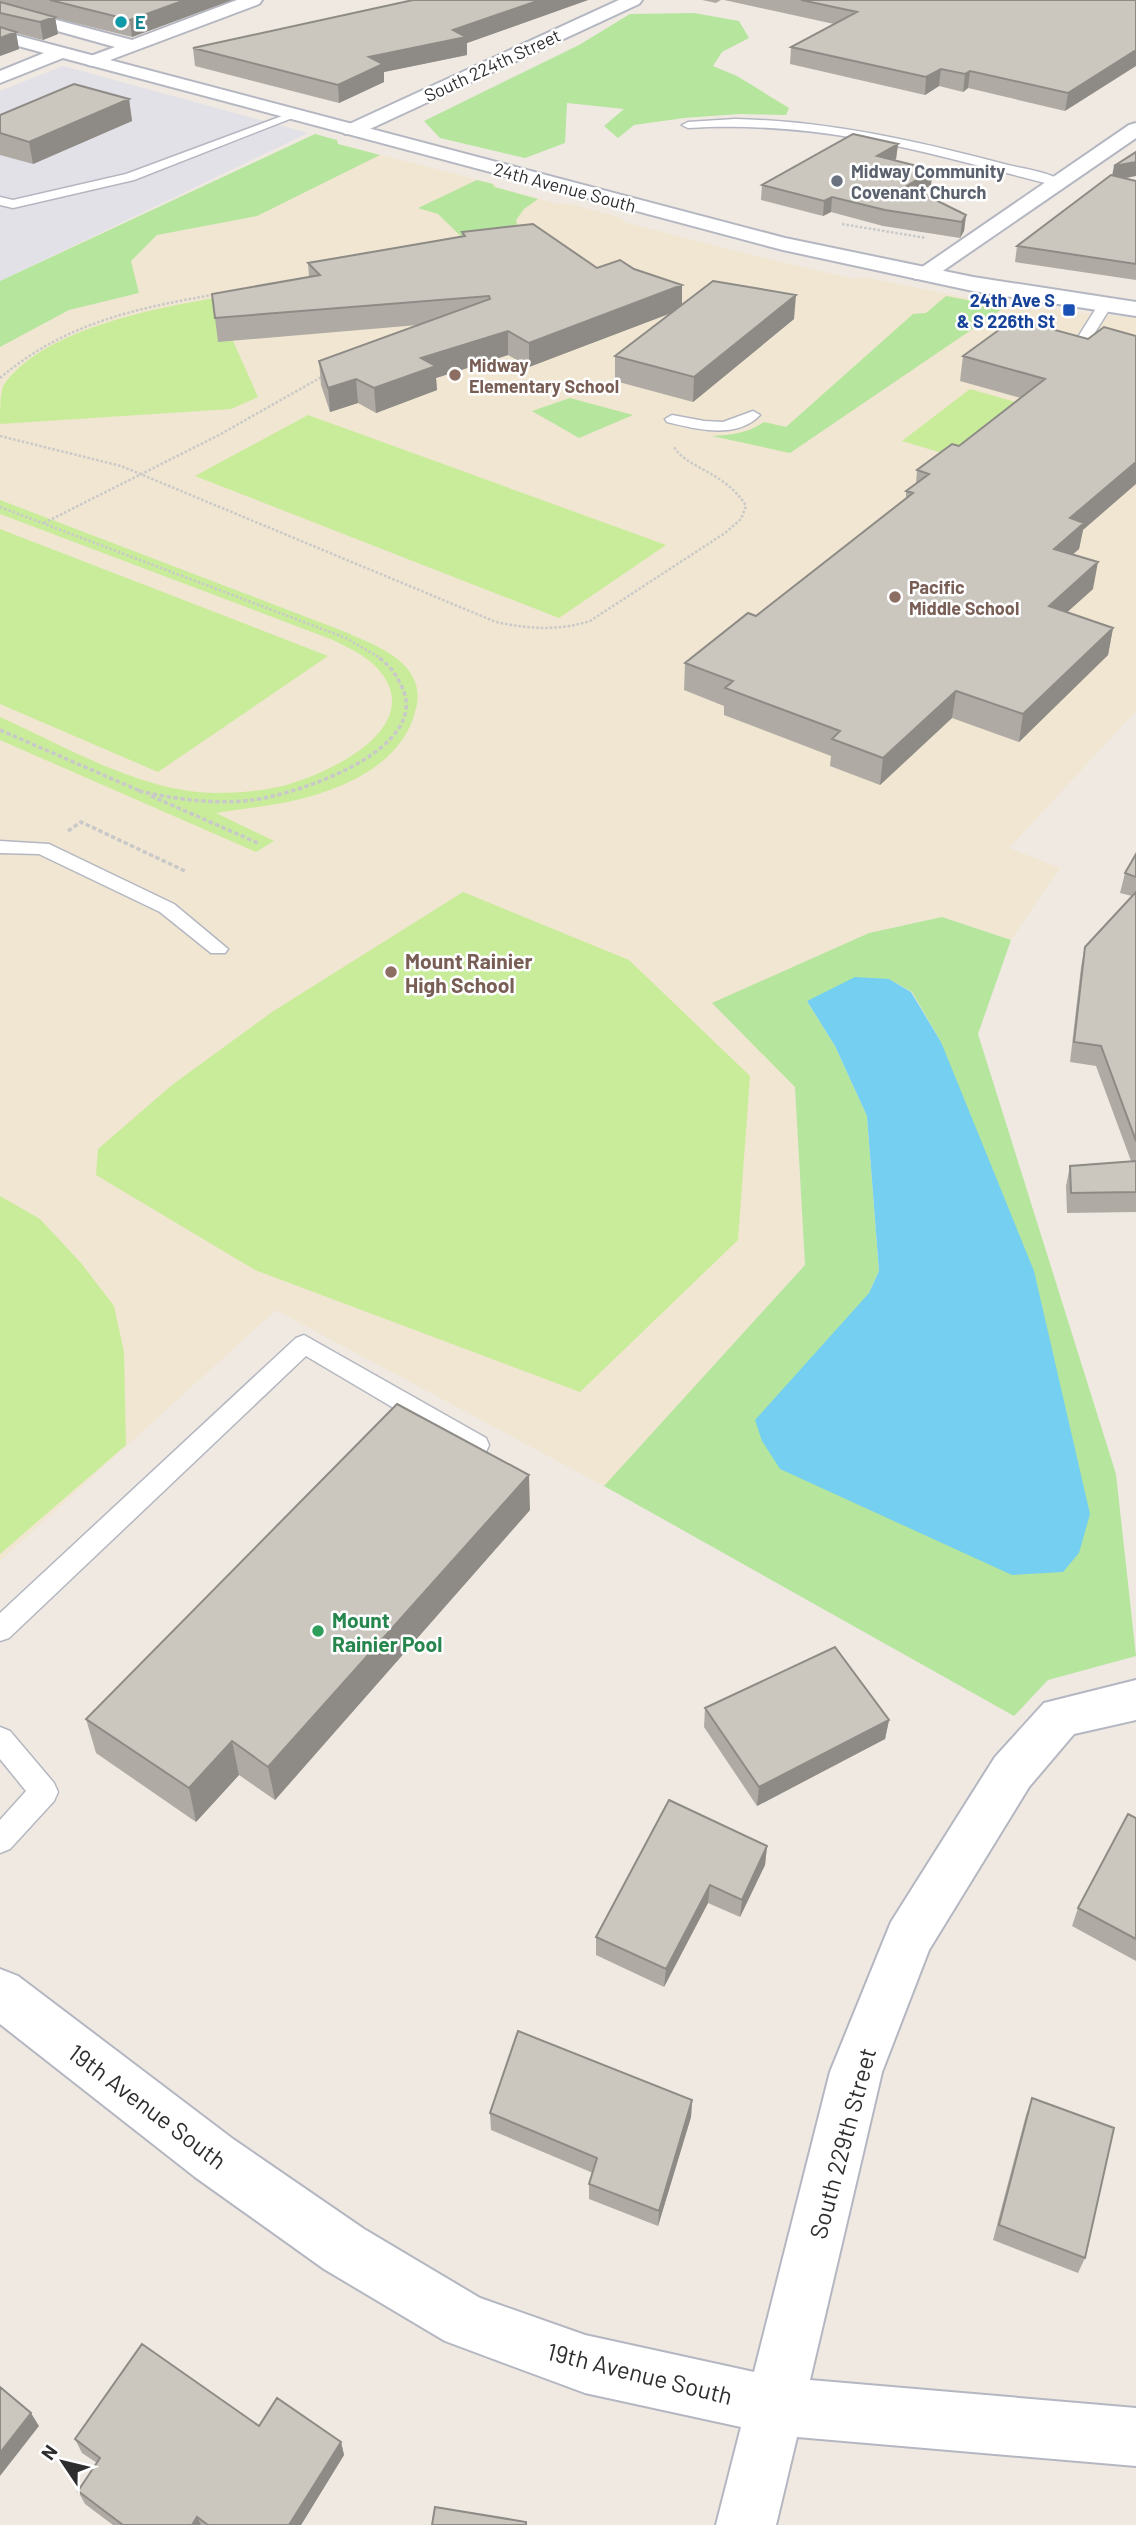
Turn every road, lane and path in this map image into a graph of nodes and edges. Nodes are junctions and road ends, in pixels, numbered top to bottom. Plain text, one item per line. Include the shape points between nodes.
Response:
1 (253, 0) edge
2 (633, 0) edge
3 (0, 10) edge
4 (0, 36) edge
5 (133, 46) junction
6 (61, 53) junction
7 (94, 61) junction
8 (0, 76) edge
9 (294, 115) junction
10 (688, 125) dead end
11 (352, 130) junction
12 (1136, 130) edge
13 (1057, 182) junction
14 (920, 194) edge
15 (0, 201) edge
16 (996, 223) junction
17 (832, 224) dead end
18 (961, 247) junction
19 (923, 274) junction
20 (220, 294) edge
21 (1105, 304) junction
22 (1136, 309) edge
23 (1136, 344) edge
24 (328, 373) edge
25 (0, 378) edge
26 (752, 415) dead end
27 (672, 419) dead end
28 (696, 424) junction
29 (0, 436) edge
30 (142, 474) junction
31 (0, 507) edge
32 (43, 523) junction
33 (0, 730) edge
34 (139, 791) junction
35 (258, 843) dead end
36 (0, 847) edge
37 (218, 949) dead end
38 (477, 1445) edge
39 (0, 1630) edge
40 (1136, 1700) edge
41 (0, 1739) edge
42 (0, 1840) edge
43 (0, 1993) edge
44 (776, 2406) junction
45 (1136, 2437) edge
46 (746, 2525) edge

1 - 5 street
2 - 11 street, South 224th Street
3 - 5 street
4 - 6 street, 24th Avenue South
5 - 7 street
6 - 7 street, 24th Avenue South
6 - 8 street
7 - 9 street, 24th Avenue South
9 - 11 street, 24th Avenue South
9 - 15 lane via 130,177 13,204
10 - 13 lane via 756,121 821,128 937,150
11 - 19 street, 24th Avenue South via 783,244
12 - 13 street
13 - 16 street
14 - 16 path via 962,214
16 - 18 street
17 - 18 path via 901,232
18 - 19 street
19 - 21 street, 24th Avenue South
20 - 25 path via 94,322 36,350
21 - 22 street, 24th Avenue South
21 - 23 lane via 1085,337
24 - 30 path
26 - 28 lane via 741,424 723,428
27 - 28 lane
28 - 30 path via 674,447 678,454 739,491 746,506 741,519 590,621 571,628 519,627 496,621
29 - 30 path
30 - 32 path
31 - 32 path
32 - 34 path via 346,638 393,670 404,687 407,701 402,723 390,739 339,775 314,785 225,803
33 - 34 path
34 - 35 path
36 - 37 lane via 42,848 167,908
38 - 39 lane via 304,1344
40 - 44 street, South 229th Street via 1060,1717 1012,1772 909,1938 856,2071
41 - 42 lane via 44,1792
43 - 44 street, 19th Avenue South via 225,2165 344,2249 465,2321 585,2364
44 - 45 street, 19th Avenue South
44 - 46 street, South 229th Street

